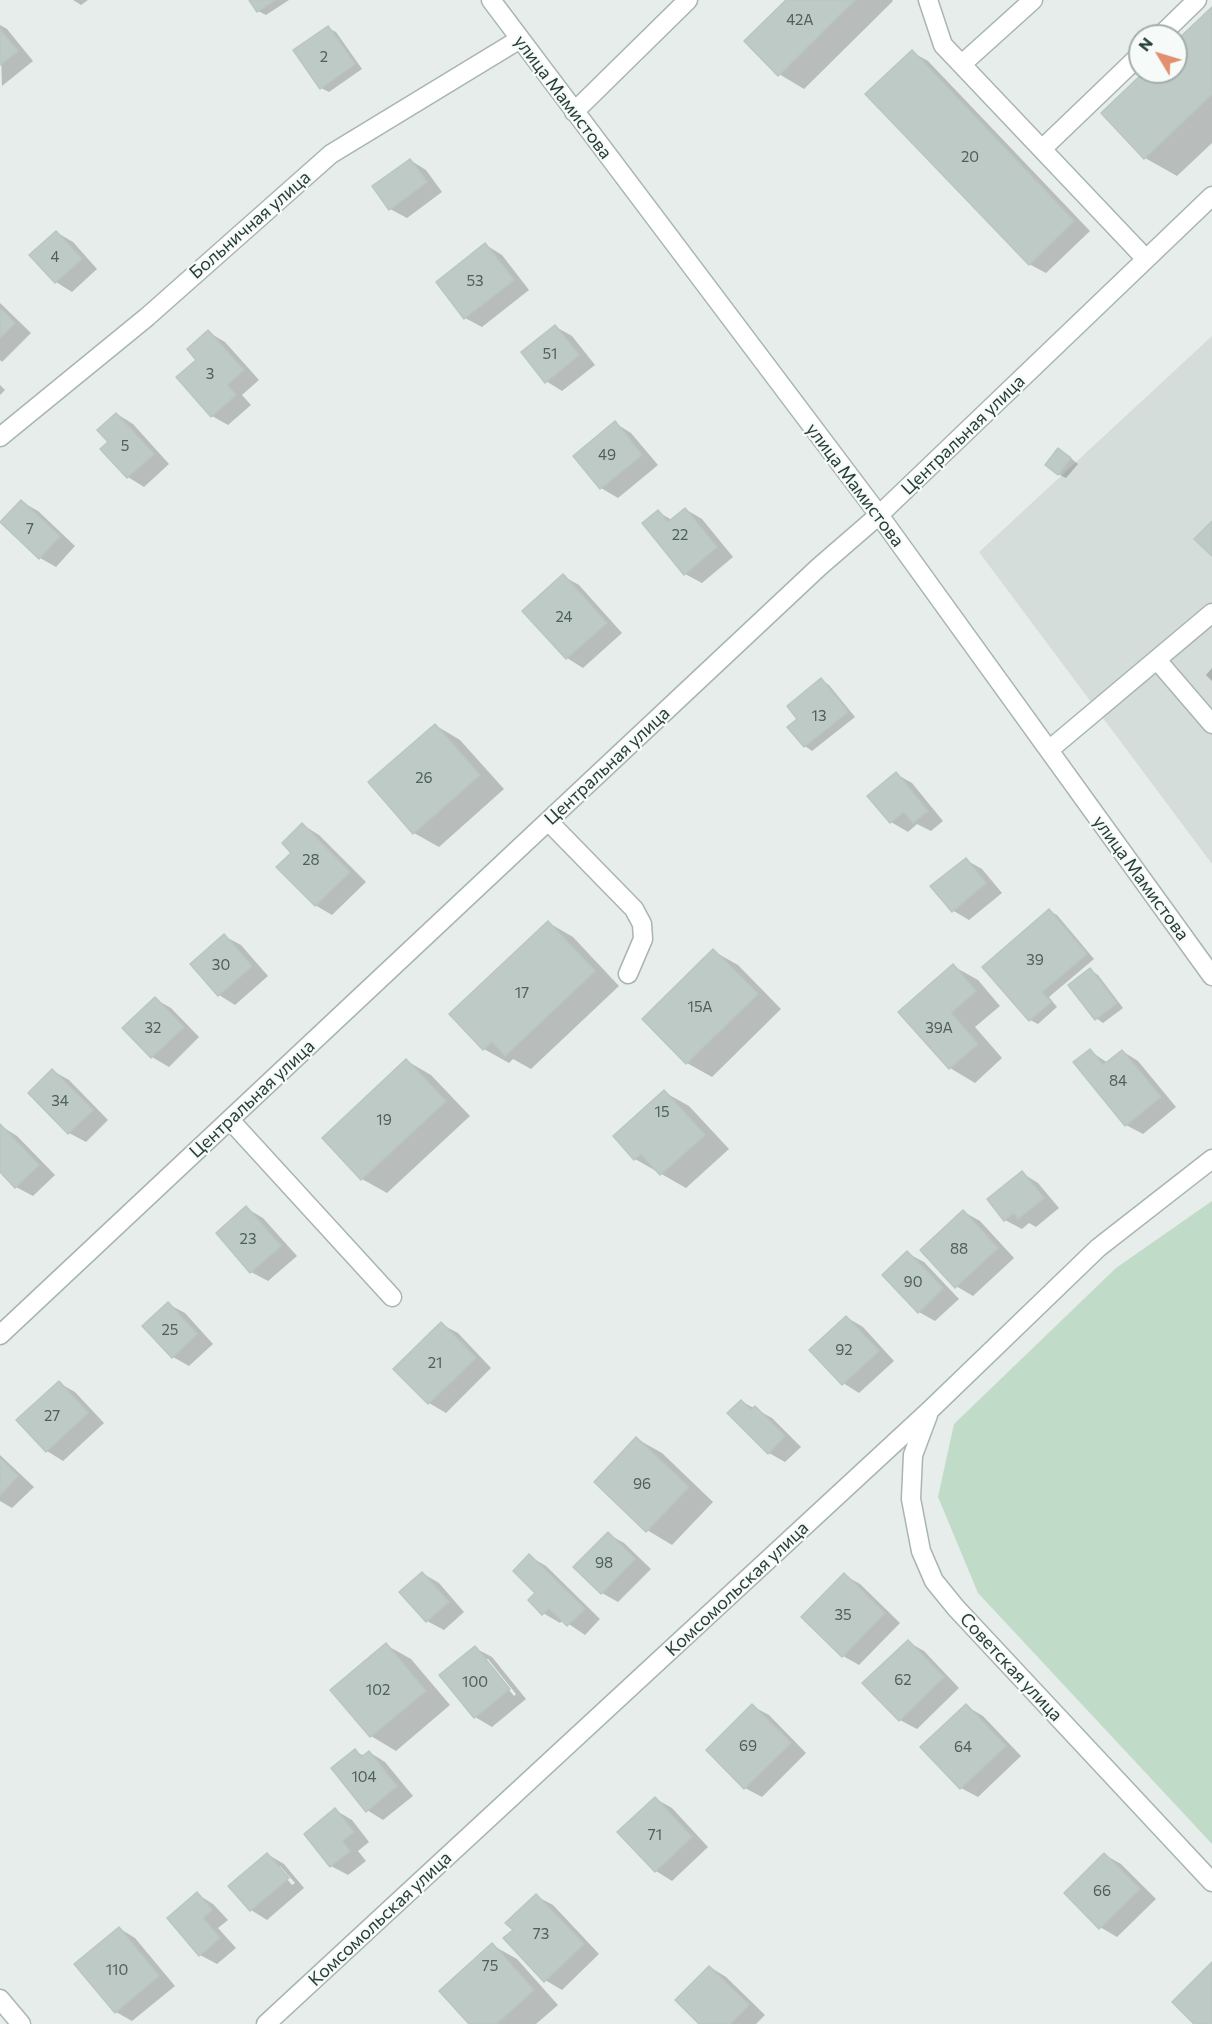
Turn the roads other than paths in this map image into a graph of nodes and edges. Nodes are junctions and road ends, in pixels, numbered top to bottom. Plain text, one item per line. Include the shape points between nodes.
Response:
1 (491, 0) edge
2 (688, 0) edge
3 (928, 0) edge
4 (1033, 0) edge
5 (1197, 0) edge
6 (1172, 24) edge
7 (520, 39) junction
8 (962, 64) junction
9 (1128, 67) edge
10 (574, 112) junction
11 (1042, 149) junction
12 (1212, 196) edge
13 (1146, 260) junction
14 (0, 437) edge
15 (879, 515) junction
16 (1212, 613) edge
17 (1157, 660) junction
18 (1212, 724) edge
19 (1049, 750) junction
20 (548, 821) junction
21 (628, 974) dead end
22 (1212, 976) edge
23 (230, 1120) junction
24 (1212, 1159) edge
25 (392, 1297) dead end
26 (0, 1335) edge
27 (930, 1410) junction
28 (1212, 1881) edge
29 (0, 2000) edge
30 (21, 2024) edge
31 (266, 2024) edge

1 - 7 street, улица Мамистова
2 - 10 street
3 - 8 street via 943,45
4 - 8 street
5 - 6 street
7 - 10 street, улица Мамистова
7 - 14 street, Больничная улица via 331,154 147,317
8 - 11 street
9 - 11 street
10 - 15 street, улица Мамистова
11 - 13 street
12 - 13 street, Центральная улица
13 - 15 street, Центральная улица
15 - 19 street, улица Мамистова
15 - 20 street, Центральная улица
16 - 17 street
17 - 18 street
17 - 19 street
19 - 22 street, улица Мамистова
20 - 21 street via 634,909 642,924 643,939
20 - 23 street, Центральная улица
23 - 25 street
23 - 26 street, Центральная улица
24 - 27 street, Комсомольская улица via 1098,1248
27 - 28 street, Советская улица via 913,1455 910,1477 914,1525 934,1581
27 - 31 street, Комсомольская улица
29 - 30 street

